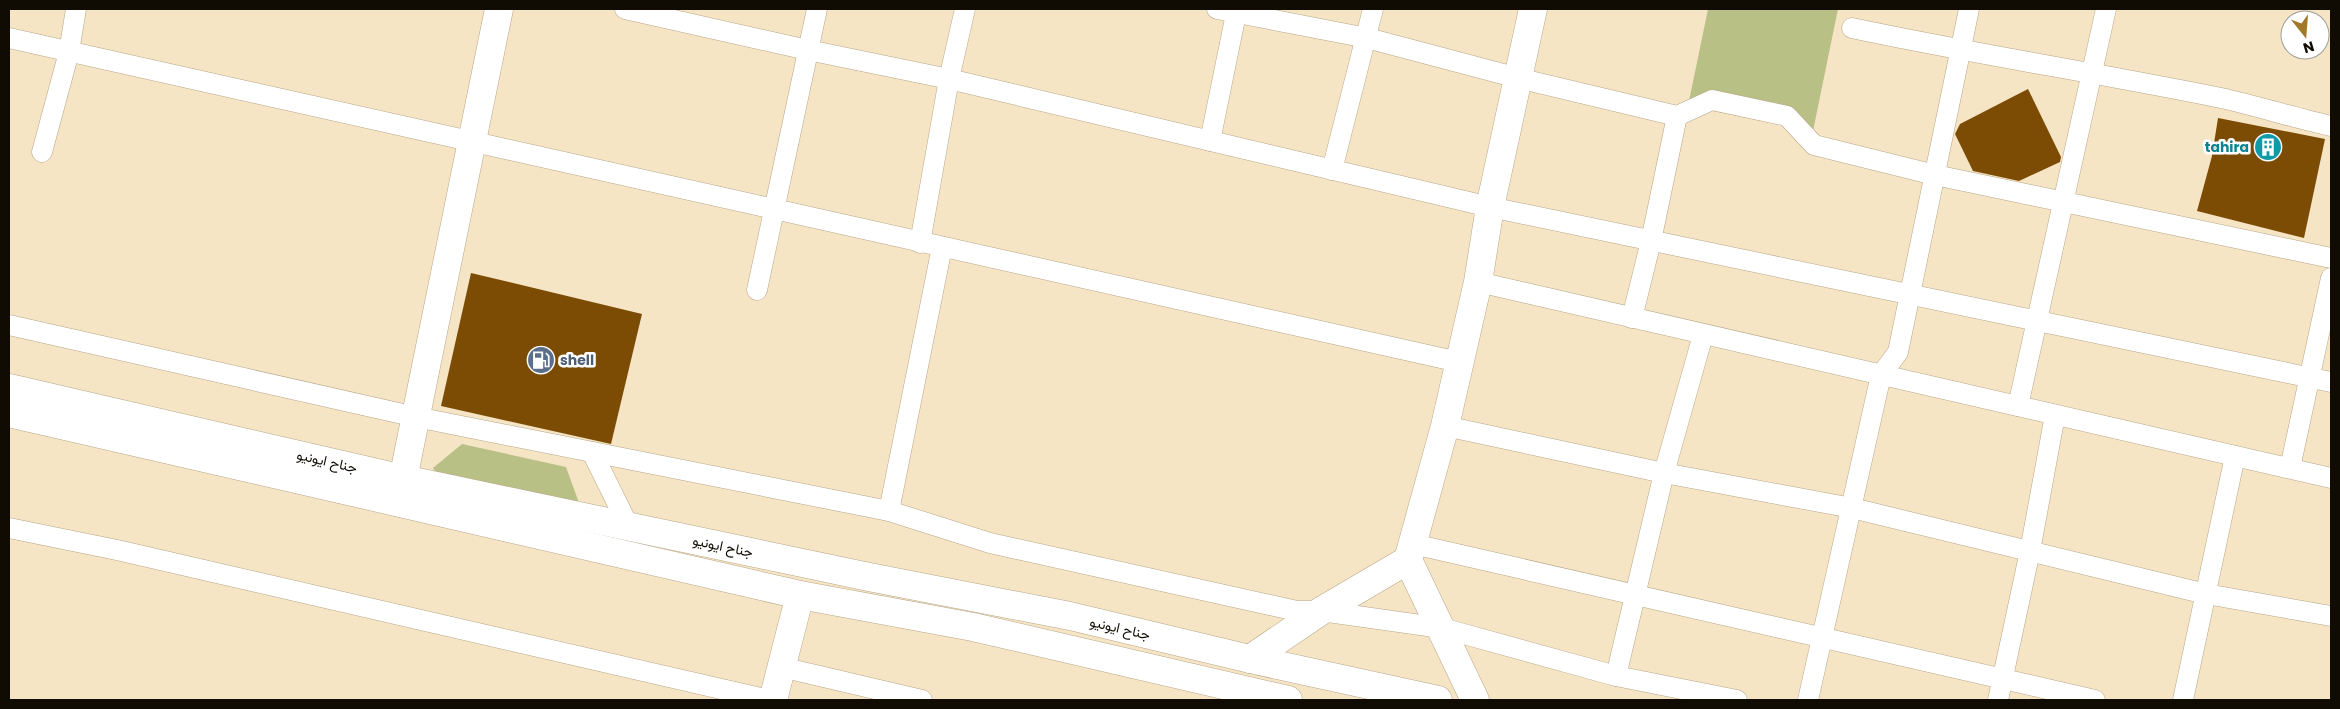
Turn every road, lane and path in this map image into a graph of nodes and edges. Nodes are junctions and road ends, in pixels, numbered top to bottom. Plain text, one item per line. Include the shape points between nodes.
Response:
1 (76, 9) edge
2 (499, 9) edge
3 (625, 9) edge
4 (817, 9) edge
5 (965, 9) edge
6 (1373, 9) edge
7 (1533, 9) edge
8 (1969, 9) edge
9 (2106, 9) edge
10 (1230, 10) edge
11 (1852, 28) dead end
12 (9, 38) edge
13 (1367, 38) junction
14 (808, 50) junction
15 (1960, 51) junction
16 (69, 52) junction
17 (2090, 73) junction
18 (1518, 78) junction
19 (949, 79) junction
20 (1676, 116) junction
21 (2331, 126) edge
22 (473, 141) junction
23 (1210, 141) junction
24 (42, 152) dead end
25 (1332, 170) junction
26 (1935, 175) junction
27 (2063, 200) junction
28 (1490, 207) junction
29 (773, 210) junction
30 (1651, 241) junction
31 (920, 243) junction
32 (942, 247) junction
33 (2331, 258) edge
34 (2331, 278) edge
35 (1478, 282) junction
36 (757, 290) dead end
37 (1910, 296) junction
38 (1632, 318) junction
39 (2036, 322) junction
40 (9, 325) edge
41 (1703, 335) junction
42 (1459, 362) junction
43 (1881, 375) junction
44 (2308, 377) junction
45 (2331, 382) edge
46 (9, 388) edge
47 (2018, 406) junction
48 (9, 413) edge
49 (2055, 415) junction
50 (416, 418) junction
51 (1445, 426) junction
52 (592, 452) junction
53 (2235, 456) junction
54 (2290, 468) junction
55 (1664, 473) junction
56 (2331, 478) edge
57 (403, 479) junction
58 (1852, 508) junction
59 (888, 511) junction
60 (629, 527) junction
61 (9, 528) edge
62 (1410, 552) junction
63 (2030, 552) junction
64 (2206, 594) junction
65 (800, 595) junction
66 (1637, 595) junction
67 (1321, 611) junction
68 (2331, 616) edge
69 (1442, 628) junction
70 (1823, 637) junction
71 (1250, 659) junction
72 (781, 667) junction
73 (1616, 676) junction
74 (2002, 679) junction
75 (771, 700) edge
76 (922, 700) edge
77 (1288, 700) edge
78 (1438, 700) edge
79 (1475, 700) edge
80 (1737, 700) edge
81 (1808, 700) edge
82 (1998, 700) edge
83 (2095, 700) edge
84 (2183, 700) edge

1 - 16 street
2 - 22 main road
3 - 14 street
4 - 14 street
5 - 19 street
6 - 13 street
7 - 18 main road
8 - 15 street
9 - 17 street
10 - 13 street
10 - 23 street
11 - 15 street
12 - 16 street
13 - 18 street
13 - 25 street
14 - 19 street
14 - 29 street
15 - 17 street
15 - 26 street
16 - 22 street
16 - 24 street
17 - 21 street via 2222,98
17 - 27 street
18 - 20 street
18 - 28 main road
19 - 23 street
19 - 31 street
20 - 26 street via 1712,100 1787,116 1814,145
20 - 30 street
22 - 29 street
22 - 50 main road
23 - 25 street
25 - 28 street
26 - 27 street
26 - 37 street
27 - 33 street
27 - 39 street
28 - 30 street
28 - 35 main road
29 - 31 street
29 - 36 street
30 - 37 street
30 - 38 street
31 - 32 street
32 - 42 street
32 - 59 street
34 - 44 street
35 - 38 street
35 - 42 main road
37 - 39 street
37 - 43 street via 1898,352
38 - 41 street
39 - 44 street
39 - 47 street
40 - 50 street
41 - 43 street
41 - 55 street
42 - 51 main road
43 - 47 street
43 - 58 street
44 - 45 street
44 - 54 street
46 - 57 main road, جناح ایونیو
47 - 49 street
48 - 65 main road, جناح ایونیو
49 - 53 street
49 - 63 street
50 - 52 street
50 - 57 main road
51 - 55 street
51 - 62 main road
52 - 59 street
52 - 60 street
53 - 54 street
53 - 64 street
54 - 56 street
55 - 58 street
55 - 66 street
57 - 60 main road, جناح ایونیو
58 - 63 street
58 - 70 street
59 - 67 street via 990,543 1106,570 1297,611
60 - 71 main road, جناح ایونیو via 1070,616
61 - 75 street
62 - 66 street
62 - 67 main road
62 - 69 main road
63 - 64 street
63 - 74 street
64 - 68 street
64 - 84 street
65 - 72 main road
65 - 77 main road, جناح ایونیو via 973,628
66 - 70 street
66 - 73 street
67 - 69 street
67 - 71 main road
69 - 73 street
69 - 79 main road
70 - 74 street
70 - 81 street
71 - 78 main road, جناح ایونیو
72 - 75 main road
72 - 76 street
73 - 80 street
74 - 82 street
74 - 83 street

